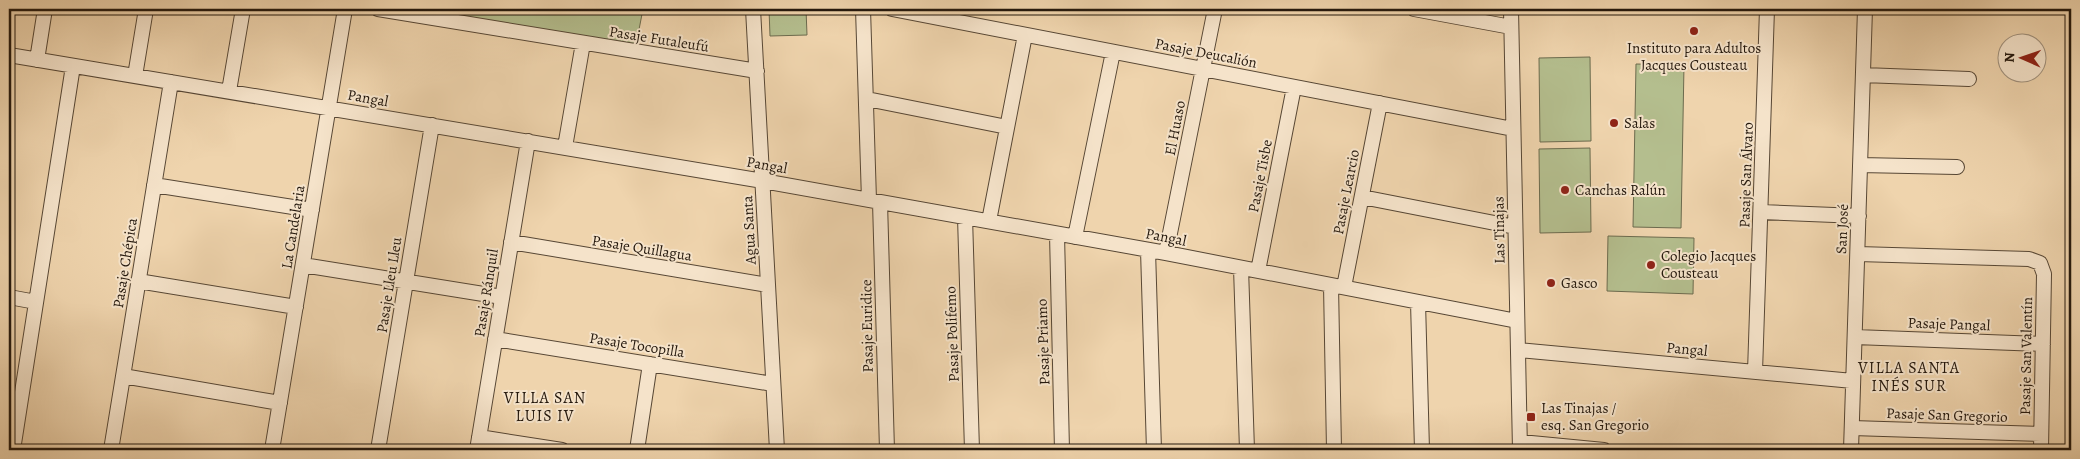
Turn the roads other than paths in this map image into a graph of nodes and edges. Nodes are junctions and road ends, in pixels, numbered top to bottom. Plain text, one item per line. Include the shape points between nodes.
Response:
1 (45, 9) edge
2 (146, 9) edge
3 (243, 9) edge
4 (345, 9) edge
5 (378, 9) edge
6 (753, 9) edge
7 (864, 9) edge
8 (892, 9) edge
9 (1215, 9) edge
10 (1414, 9) edge
11 (1511, 9) edge
12 (1767, 9) edge
13 (1865, 9) edge
14 (1511, 27) junction
15 (1025, 34) junction
16 (583, 42) junction
17 (1112, 52) junction
18 (9, 55) edge
19 (37, 60) junction
20 (73, 66) junction
21 (1203, 69) junction
22 (757, 71) junction
23 (1863, 75) junction
24 (135, 76) junction
25 (1969, 79) dead end
26 (171, 82) junction
27 (1294, 87) junction
28 (229, 92) junction
29 (867, 99) junction
30 (1380, 104) junction
31 (329, 108) junction
32 (432, 125) junction
33 (1007, 127) junction
34 (1513, 129) junction
35 (528, 141) junction
36 (565, 148) junction
37 (1860, 165) junction
38 (1957, 168) dead end
39 (763, 180) junction
40 (154, 185) junction
41 (1362, 198) junction
42 (875, 201) junction
43 (312, 210) junction
44 (1760, 212) junction
45 (1859, 216) junction
46 (965, 217) junction
47 (989, 221) junction
48 (1515, 227) junction
49 (1056, 234) junction
50 (1075, 237) junction
51 (511, 242) junction
52 (1148, 250) junction
53 (1166, 253) junction
54 (1858, 254) junction
55 (303, 265) junction
56 (1241, 268) junction
57 (1258, 271) junction
58 (138, 281) junction
59 (406, 281) junction
60 (768, 285) junction
61 (1337, 286) junction
62 (9, 297) edge
63 (502, 297) junction
64 (36, 302) junction
65 (1418, 302) junction
66 (296, 307) junction
67 (1517, 321) junction
68 (1855, 337) junction
69 (495, 339) junction
70 (2043, 344) junction
71 (1518, 350) junction
72 (650, 364) junction
73 (1755, 372) junction
74 (123, 376) junction
75 (1853, 380) junction
76 (773, 384) junction
77 (280, 403) junction
78 (1852, 428) junction
79 (2041, 434) junction
80 (478, 443) edge
81 (1520, 446) edge
82 (13, 450) edge
83 (111, 450) edge
84 (272, 450) edge
85 (378, 450) edge
86 (562, 450) edge
87 (637, 450) edge
88 (776, 450) edge
89 (887, 450) edge
90 (972, 450) edge
91 (1062, 450) edge
92 (1154, 450) edge
93 (1247, 450) edge
94 (1334, 450) edge
95 (1422, 450) edge
96 (1604, 450) edge
97 (1851, 450) edge
98 (2041, 450) edge

1 - 19 street
2 - 24 street
3 - 28 street
4 - 31 street, La Candelaria
5 - 16 street, Pasaje Futaleufú
6 - 22 street, Agua Santa
7 - 29 street, Pasaje Euridice
8 - 15 street, Pasaje Deucalión
9 - 21 street, El Huaso
10 - 14 street
11 - 14 street, Las Tinajas
12 - 44 street, Pasaje San Álvaro
13 - 23 street, San José
14 - 34 street, Las Tinajas
15 - 17 street, Pasaje Deucalión
15 - 33 street
16 - 22 street, Pasaje Futaleufú
16 - 36 street
17 - 21 street, Pasaje Deucalión
17 - 50 street
18 - 19 street, Pangal
19 - 20 street, Pangal
20 - 24 street, Pangal
20 - 64 street
21 - 27 street, Pasaje Deucalión
21 - 53 street, El Huaso
22 - 39 street, Agua Santa
23 - 25 street
23 - 37 street, San José
24 - 26 street, Pangal
26 - 28 street, Pangal
26 - 40 street, Pasaje Chépica
27 - 30 street, Pasaje Deucalión
27 - 57 street, Pasaje Tisbe
28 - 31 street, Pangal
29 - 33 street
29 - 42 street, Pasaje Euridice
30 - 34 street, Pasaje Deucalión
30 - 41 street, Pasaje Learcio
31 - 32 street, Pangal
31 - 43 street, La Candelaria
32 - 35 street, Pangal
32 - 59 street, Pasaje Lleu Lleu
33 - 47 street
34 - 48 street, Las Tinajas
35 - 36 street, Pangal
35 - 51 street, Pasaje Ránquil
36 - 39 street, Pangal
37 - 38 street
37 - 45 street, San José
39 - 42 street, Pangal
39 - 60 street, Agua Santa
40 - 43 street
40 - 58 street, Pasaje Chépica
41 - 48 street
41 - 61 street, Pasaje Learcio
42 - 46 street, Pangal
42 - 89 street, Pasaje Euridice
43 - 55 street, La Candelaria
44 - 45 street
44 - 73 street, Pasaje San Álvaro
45 - 54 street, San José
46 - 47 street, Pangal
46 - 90 street, Pasaje Polifemo
47 - 49 street, Pangal
48 - 67 street, Las Tinajas
49 - 50 street, Pangal
49 - 91 street, Pasaje Priamo
50 - 52 street, Pangal
51 - 60 street, Pasaje Quillagua
51 - 63 street, Pasaje Ránquil
52 - 53 street, Pangal
52 - 92 street
53 - 56 street, Pangal
54 - 68 street, San José
54 - 70 street, Pasaje San Valentín via 2029,259 2040,263 2044,270
55 - 59 street
55 - 66 street, La Candelaria
56 - 57 street, Pangal
56 - 93 street
57 - 61 street, Pangal
58 - 66 street
58 - 74 street, Pasaje Chépica
59 - 63 street
59 - 85 street, Pasaje Lleu Lleu
60 - 76 street, Agua Santa
61 - 65 street, Pangal
61 - 94 street, Pasaje Learcio
62 - 64 street
63 - 69 street, Pasaje Ránquil
64 - 82 street
65 - 67 street, Pangal
65 - 95 street
66 - 77 street, La Candelaria
67 - 71 street, Las Tinajas
68 - 70 street, Pasaje Pangal
68 - 75 street, San José
69 - 72 street, Pasaje Tocopilla
69 - 80 street, Pasaje Ránquil
70 - 79 street, Pasaje San Valentín
71 - 73 street, Pangal
71 - 81 street, Las Tinajas
72 - 76 street, Pasaje Tocopilla
72 - 87 street
73 - 75 street, Pangal
74 - 77 street
74 - 83 street, Pasaje Chépica
75 - 78 street, San José
76 - 88 street, Agua Santa
77 - 84 street, La Candelaria
78 - 79 street, Pasaje San Gregorio
78 - 97 street, San José
79 - 98 street, Pasaje San Valentín
80 - 86 street
81 - 96 street

